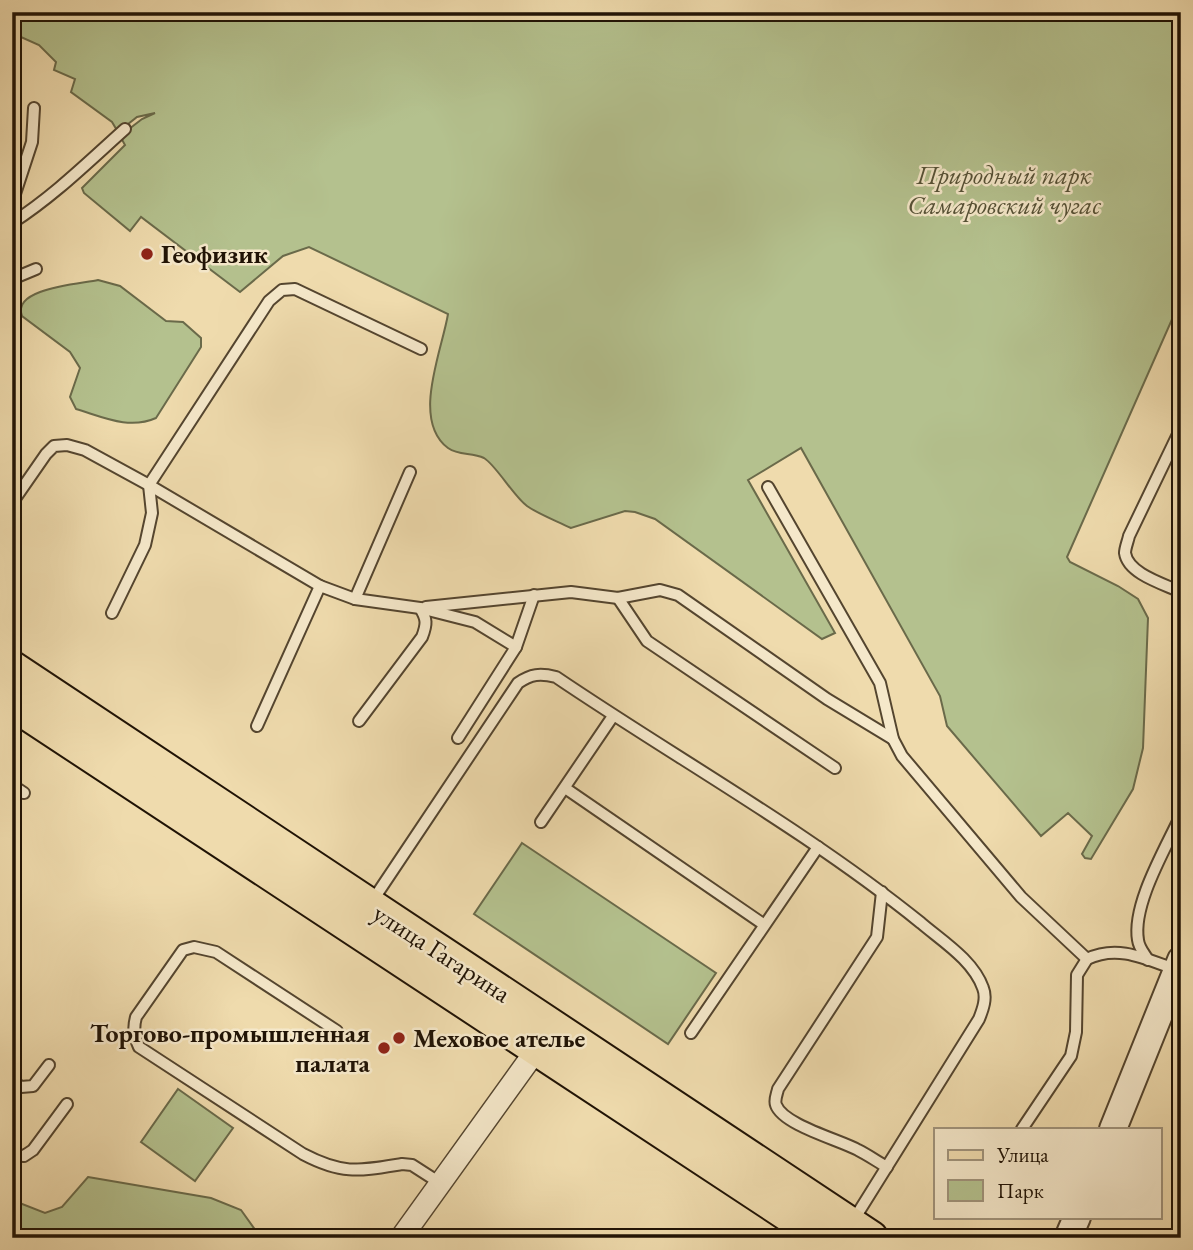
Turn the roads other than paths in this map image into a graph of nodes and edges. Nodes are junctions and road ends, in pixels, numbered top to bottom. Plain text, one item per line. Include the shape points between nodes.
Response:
1 (34, 108) dead end
2 (125, 129) dead end
3 (12, 204) edge
4 (12, 223) edge
5 (36, 268) dead end
6 (12, 279) edge
7 (421, 349) dead end
8 (1181, 428) edge
9 (410, 472) dead end
10 (149, 485) junction
11 (768, 487) dead end
12 (12, 503) edge
13 (320, 586) junction
14 (1181, 592) edge
15 (534, 596) junction
16 (618, 598) junction
17 (355, 599) junction
18 (420, 608) junction
19 (112, 613) dead end
20 (516, 647) junction
21 (12, 668) edge
22 (12, 703) edge
23 (613, 716) junction
24 (359, 721) dead end
25 (257, 726) dead end
26 (458, 738) dead end
27 (893, 739) junction
28 (835, 768) dead end
29 (12, 785) edge
30 (565, 788) junction
31 (24, 793) dead end
32 (1181, 815) edge
33 (541, 822) dead end
34 (818, 847) junction
35 (881, 891) junction
36 (362, 917) junction
37 (764, 924) junction
38 (1087, 959) junction
39 (1148, 960) junction
40 (1179, 965) edge
41 (337, 1031) dead end
42 (691, 1033) dead end
43 (545, 1038) junction
44 (49, 1065) dead end
45 (12, 1081) edge
46 (67, 1104) dead end
47 (1023, 1128) edge
48 (1113, 1128) edge
49 (12, 1155) edge
50 (887, 1167) junction
51 (440, 1183) junction
52 (1077, 1218) edge
53 (847, 1234) edge
54 (401, 1238) edge
55 (1069, 1238) edge

1 - 3 lane via 32,142
2 - 4 lane via 67,184
5 - 6 lane
7 - 10 lane via 308,294 282,290 269,301
8 - 14 lane via 1125,551 1139,572
9 - 17 lane
10 - 12 lane via 85,450 54,446
10 - 13 lane
10 - 19 lane via 152,513 145,545
11 - 27 lane via 880,682
13 - 17 lane
13 - 25 lane
15 - 16 lane via 571,592
15 - 18 lane
15 - 20 lane
16 - 27 lane via 660,590 678,595
16 - 28 lane via 647,640
17 - 18 lane
18 - 20 lane via 475,622
18 - 24 lane via 427,626 422,637
20 - 26 lane
21 - 36 main road, улица Гагарина
22 - 36 main road, улица Гагарина
23 - 30 lane
23 - 34 lane
23 - 36 lane via 556,677 542,673 518,683
27 - 38 lane via 902,756 1021,897
29 - 31 lane
30 - 33 lane
30 - 37 lane
32 - 39 lane via 1142,908 1138,939
34 - 35 lane
34 - 37 lane
35 - 50 lane via 956,952 984,989 985,1003
35 - 50 lane via 877,937 775,1100 781,1113 816,1134 856,1148
36 - 43 main road, улица Гагарина
37 - 42 lane
38 - 39 lane via 1110,951
38 - 47 lane via 1077,975 1076,1032 1070,1056
39 - 40 lane
40 - 48 street
41 - 51 lane via 216,952 194,947 183,950 134,1026 139,1047 313,1160 341,1170 402,1164
43 - 51 street
43 - 53 main road, улица Гагарина
44 - 45 lane via 33,1086 21,1087
46 - 49 lane via 33,1150 24,1156
50 - 53 lane
51 - 54 street
52 - 55 street

